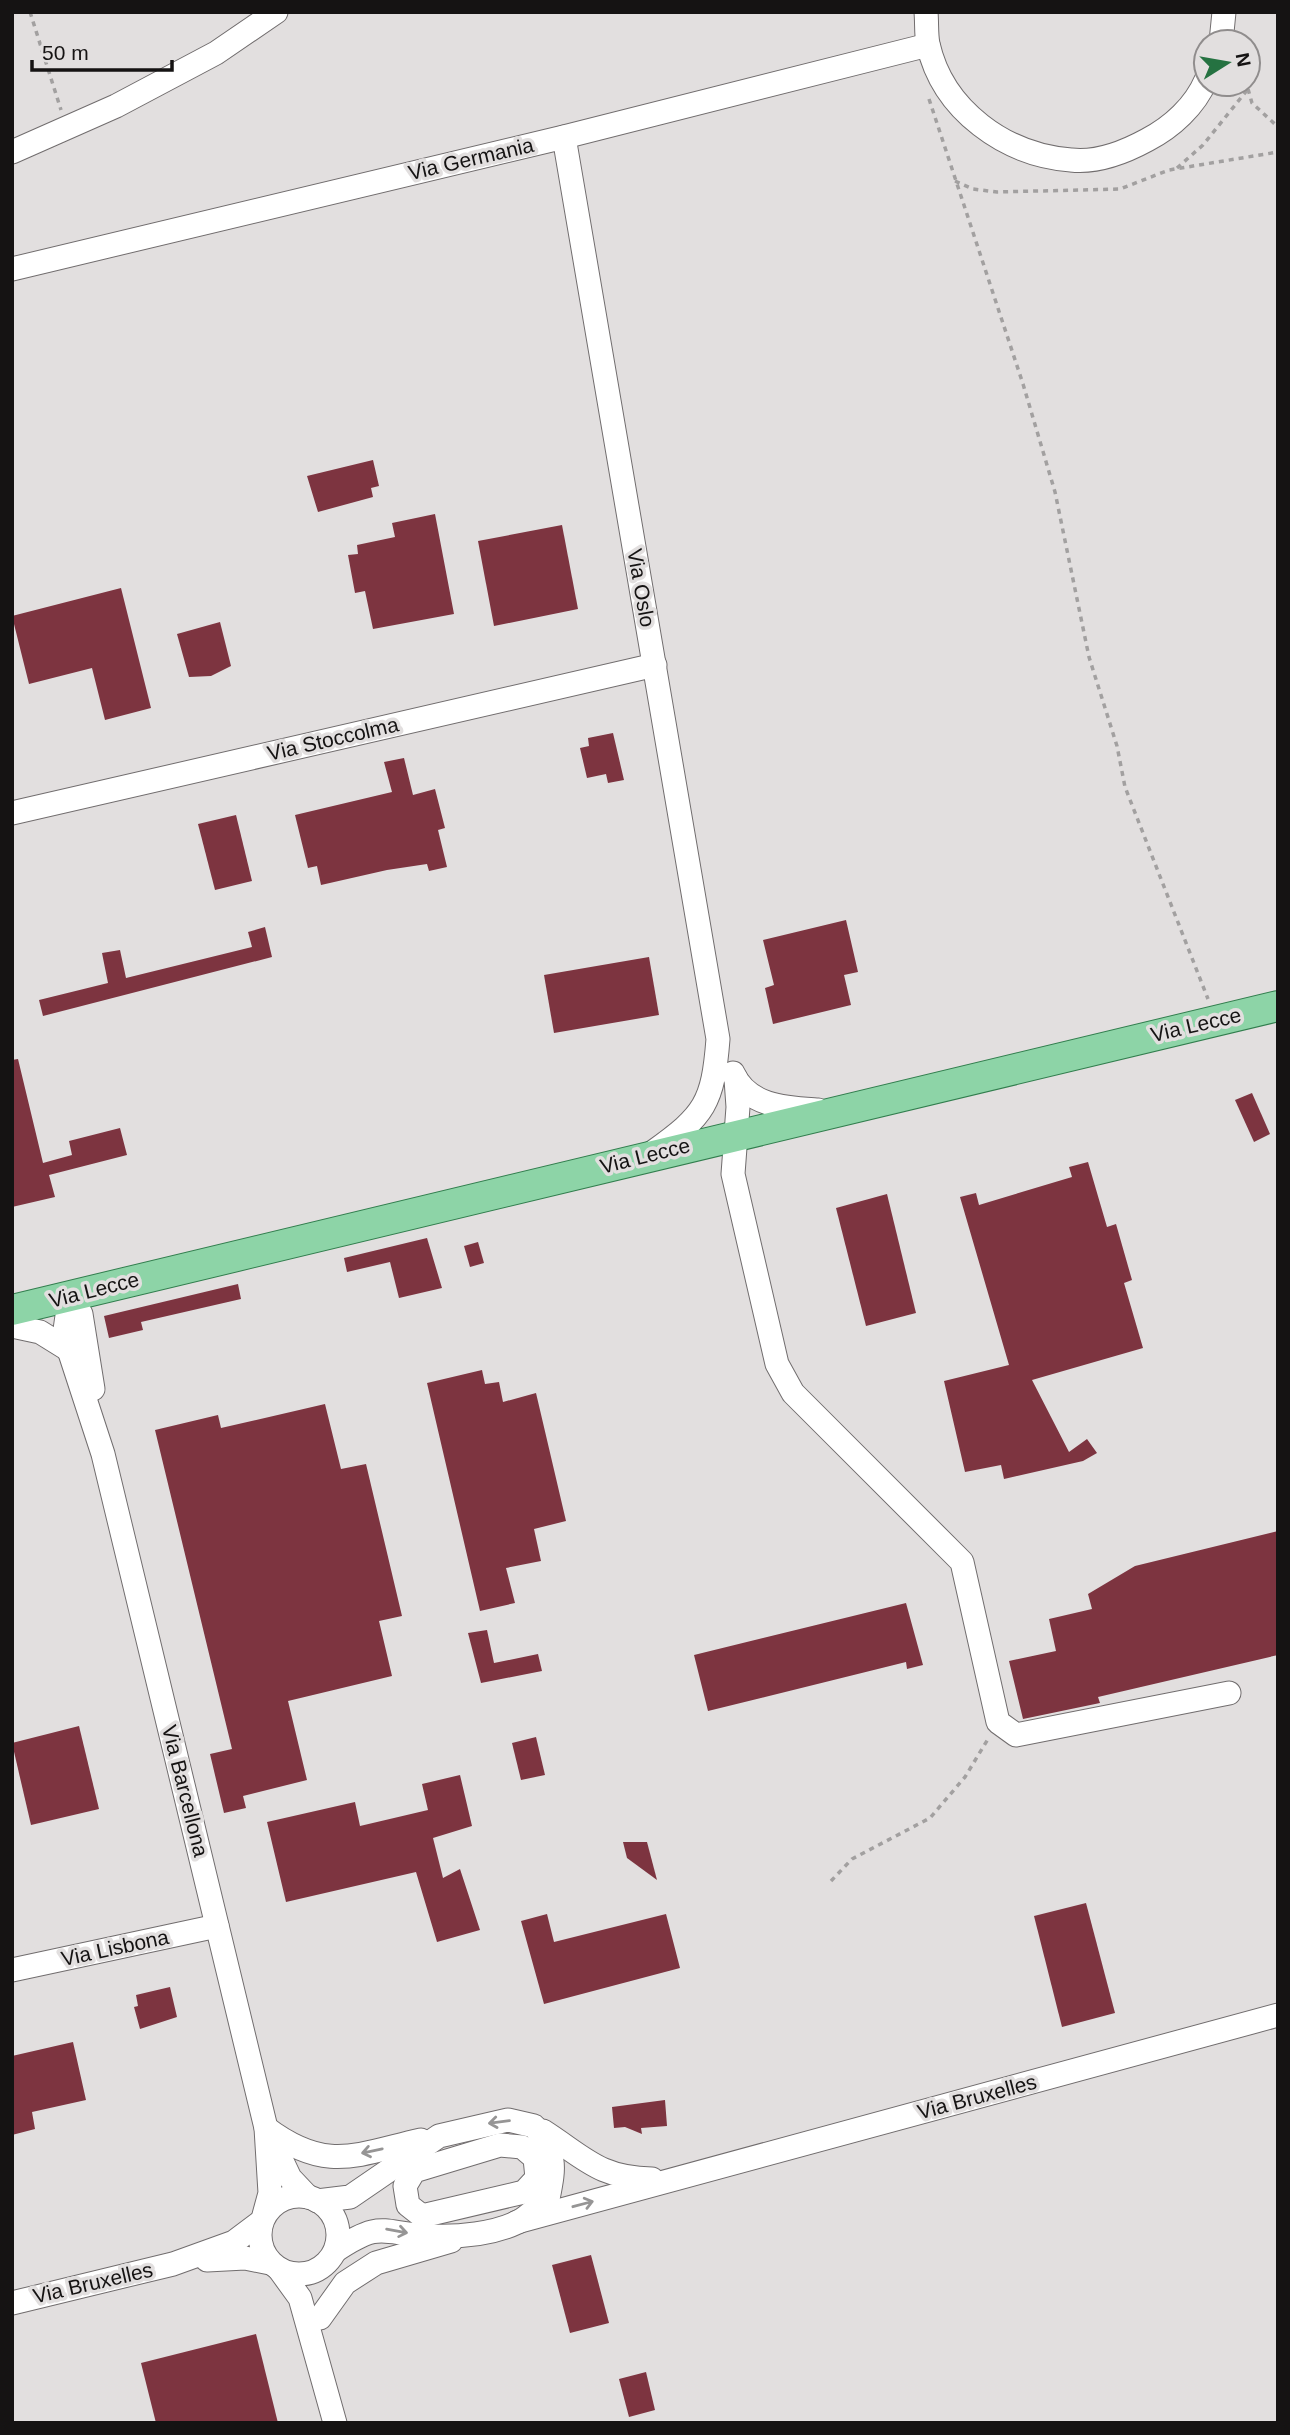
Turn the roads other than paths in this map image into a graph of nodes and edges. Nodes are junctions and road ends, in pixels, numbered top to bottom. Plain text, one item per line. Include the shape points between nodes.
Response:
1 (276, 12) edge
2 (926, 12) edge
3 (928, 45) junction
4 (1195, 98) edge
5 (564, 137) junction
6 (12, 152) edge
7 (12, 269) edge
8 (655, 665) junction
9 (12, 813) edge
10 (1278, 1006) edge
11 (725, 1080) junction
12 (839, 1111) junction
13 (734, 1134) junction
14 (648, 1156) junction
15 (115, 1284) junction
16 (70, 1295) junction
17 (12, 1310) edge
18 (12, 1326) edge
19 (77, 1344) junction
20 (1229, 1693) dead end
21 (217, 1926) junction
22 (12, 1970) edge
23 (1278, 2015) edge
24 (534, 2126) junction
25 (266, 2128) junction
26 (447, 2134) junction
27 (463, 2155) junction
28 (676, 2179) junction
29 (313, 2199) junction
30 (477, 2204) junction
31 (263, 2218) junction
32 (517, 2222) junction
33 (475, 2233) junction
34 (330, 2258) junction
35 (173, 2264) junction
36 (274, 2266) junction
37 (12, 2302) edge
38 (320, 2318) junction
39 (316, 2350) junction
40 (335, 2423) edge

1 - 6 street via 216,53
2 - 3 street
3 - 4 street via 948,91 981,128 1024,152 1073,161 1122,153 1166,130
3 - 5 street, Via Germania
5 - 7 street, Via Germania
5 - 8 street, Via Oslo
8 - 9 street, Via Stoccolma
8 - 11 street, Via Oslo
10 - 12 main road, Via Lecce
11 - 12 street via 779,1108
11 - 13 street via 722,1113
11 - 14 street via 682,1132
12 - 13 main road, Via Lecce
13 - 14 main road, Via Lecce
13 - 20 street via 733,1174 777,1364 793,1394 962,1562 998,1722 1016,1735
14 - 15 main road, Via Lecce
15 - 16 main road, Via Lecce
15 - 19 street
16 - 17 main road, Via Lecce
16 - 19 street, Via Barcellona via 65,1330
18 - 19 street
19 - 21 street, Via Barcellona
21 - 22 street, Via Lisbona
21 - 25 street, Via Barcellona
23 - 28 street, Via Bruxelles
24 -> 26 street, Via Bruxelles via 508,2120
24 - 28 street, Via Bruxelles via 582,2161 623,2178
24 - 32 street, Via Bruxelles via 550,2147 555,2168 548,2199
26 -> 25 street, Via Bruxelles via 342,2157 317,2157
25 - 29 street, Via Barcellona via 290,2178
25 - 31 street, Via Barcellona via 270,2193
26 - 27 street
26 - 29 street, Via Bruxelles via 350,2197
27 - 30 street via 414,2171 405,2186 408,2205 422,2216
27 - 30 street via 500,2145 522,2147 535,2158 537,2178 524,2192
32 -> 28 street, Via Bruxelles
29 - 31 street, Via Bruxelles via 283,2199
29 - 34 street via 334,2217 337,2228
30 - 33 street
31 - 35 street, Via Bruxelles via 234,2242
31 - 36 street via 260,2243
32 - 33 street, Via Bruxelles
34 -> 33 street, Via Bruxelles via 360,2234 386,2229 428,2236
33 - 38 street, Via Bruxelles via 376,2263 345,2283
34 - 36 street, Via Bruxelles via 303,2275
34 - 38 street
35 - 36 street, Via Bruxelles via 244,2258
35 - 37 street, Via Bruxelles
36 - 39 street via 300,2298
38 - 39 street
39 - 40 street

